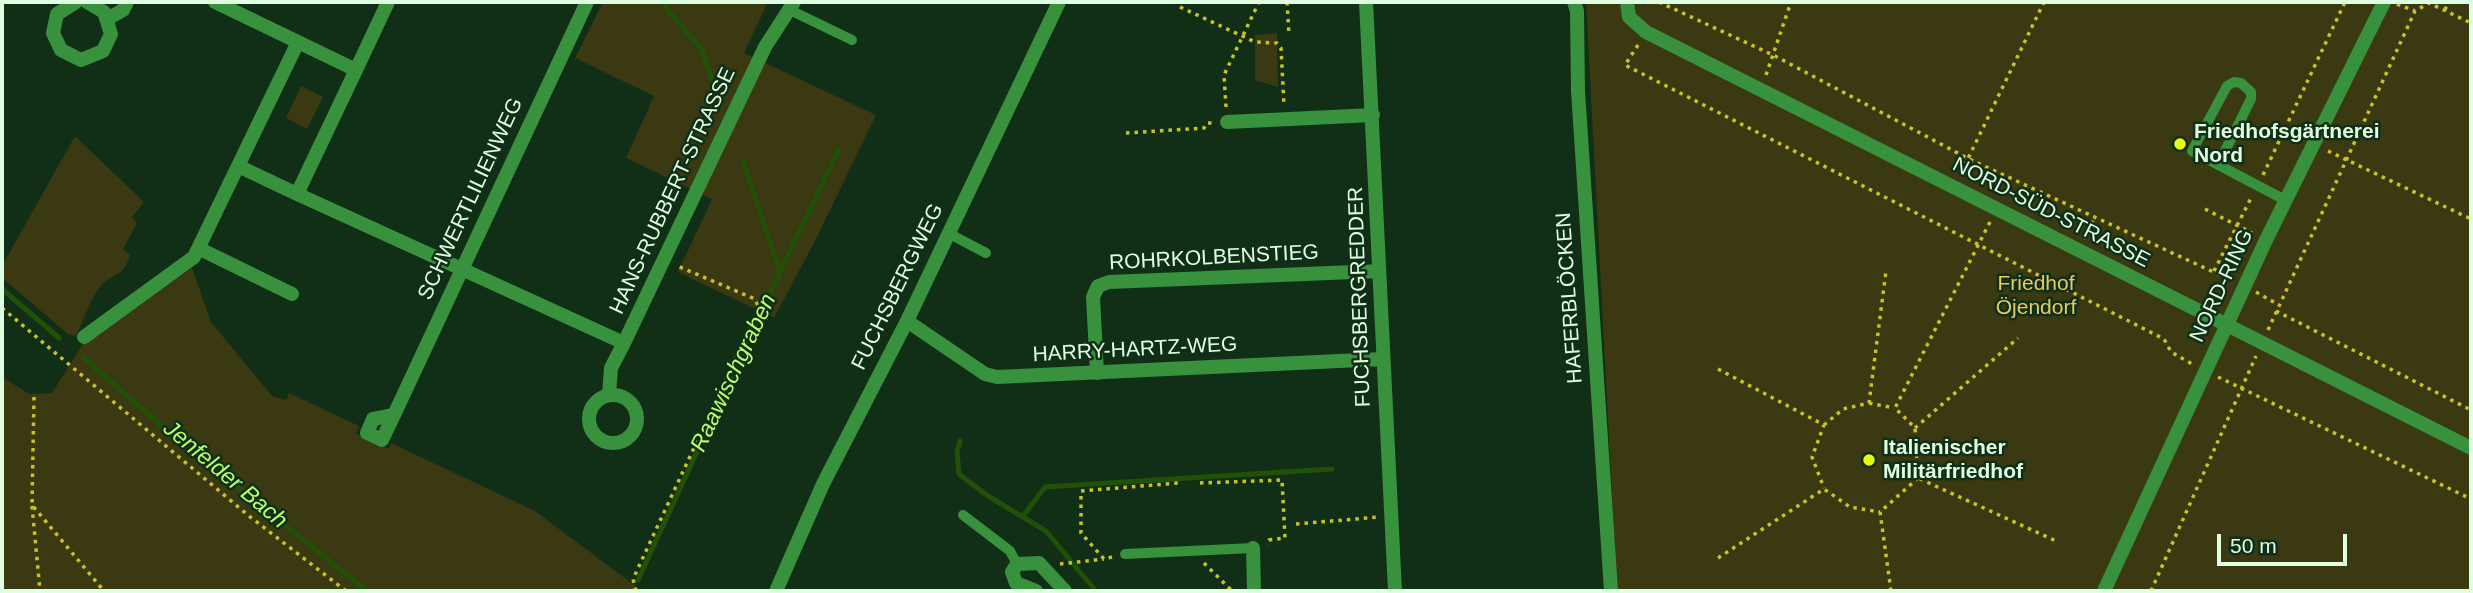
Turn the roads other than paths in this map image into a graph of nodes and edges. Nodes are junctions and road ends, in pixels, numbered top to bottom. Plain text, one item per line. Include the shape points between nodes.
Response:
1 (76, 2) edge
2 (87, 2) edge
3 (127, 2) edge
4 (215, 2) edge
5 (388, 2) edge
6 (587, 2) edge
7 (1059, 2) edge
8 (1366, 2) edge
9 (1574, 2) edge
10 (1627, 2) edge
11 (2384, 2) edge
12 (792, 6) edge
13 (108, 18) junction
14 (852, 40) dead end
15 (298, 42) junction
16 (356, 70) junction
17 (1373, 115) junction
18 (1227, 122) road end
19 (2218, 165) junction
20 (239, 166) junction
21 (297, 194) junction
22 (2285, 200) junction
23 (948, 233) junction
24 (200, 249) junction
25 (986, 253) dead end
26 (462, 269) junction
27 (1379, 271) junction
28 (292, 294) dead end
29 (906, 321) junction
30 (2228, 327) junction
31 (84, 337) dead end
32 (624, 343) junction
33 (1382, 359) junction
34 (1097, 373) junction
35 (609, 395) dead end
36 (394, 415) dead end
37 (2471, 448) edge
38 (963, 515) dead end
39 (1252, 548) joint
40 (1125, 554) road end
41 (1017, 564) junction
42 (776, 591) edge
43 (1036, 591) edge
44 (1065, 591) edge
45 (1254, 591) edge
46 (1395, 591) edge
47 (1611, 591) edge
48 (2104, 591) edge

1 - 13 street via 60,11 53,25 56,44 66,55 85,59 103,51 110,38
2 - 13 street via 99,6
3 - 13 street via 123,10
4 - 15 street
5 - 16 street
6 - 26 street, SCHWERTLILIENWEG
7 - 23 street, FUCHSBERGWEG
8 - 17 street, FUCHSBERGREDDER
9 - 47 street, HAFERBLÖCKEN
10 - 30 street, NORD-SÜD-STRASSE via 1629,17 1646,32
11 - 22 street, NORD-RING
12 - 14 lane
12 - 32 street, HANS-RUBBERT-STRASSE via 765,47
15 - 16 street
15 - 20 street
16 - 21 street
17 - 18 street
17 - 27 street, FUCHSBERGREDDER
19 - 19 lane via 2251,99 2251,92 2241,83 2227,86 2192,151
19 - 22 lane
20 - 21 street, HANS-RUBBERT-STRASSE
20 - 24 street
21 - 26 street, HANS-RUBBERT-STRASSE
22 - 30 street, NORD-RING
23 - 25 lane
23 - 29 street, FUCHSBERGWEG
24 - 28 street
24 - 31 street
26 - 32 street, HANS-RUBBERT-STRASSE
26 - 36 street, SCHWERTLILIENWEG
27 - 33 street, FUCHSBERGREDDER
27 - 34 street, ROHRKOLBENSTIEG via 1109,282 1098,286 1093,297
29 - 34 street, HARRY-HARTZ-WEG via 985,374
29 - 42 street, FUCHSBERGWEG via 823,484
30 - 37 street, NORD-SÜD-STRASSE
30 - 48 street, NORD-RING
32 - 35 street via 611,368
33 - 34 street, HARRY-HARTZ-WEG
33 - 46 street, FUCHSBERGREDDER
38 - 41 lane via 1010,551
39 - 40 lane
39 - 45 street
41 - 43 street via 1012,572 1016,583
41 - 44 street via 1039,563

